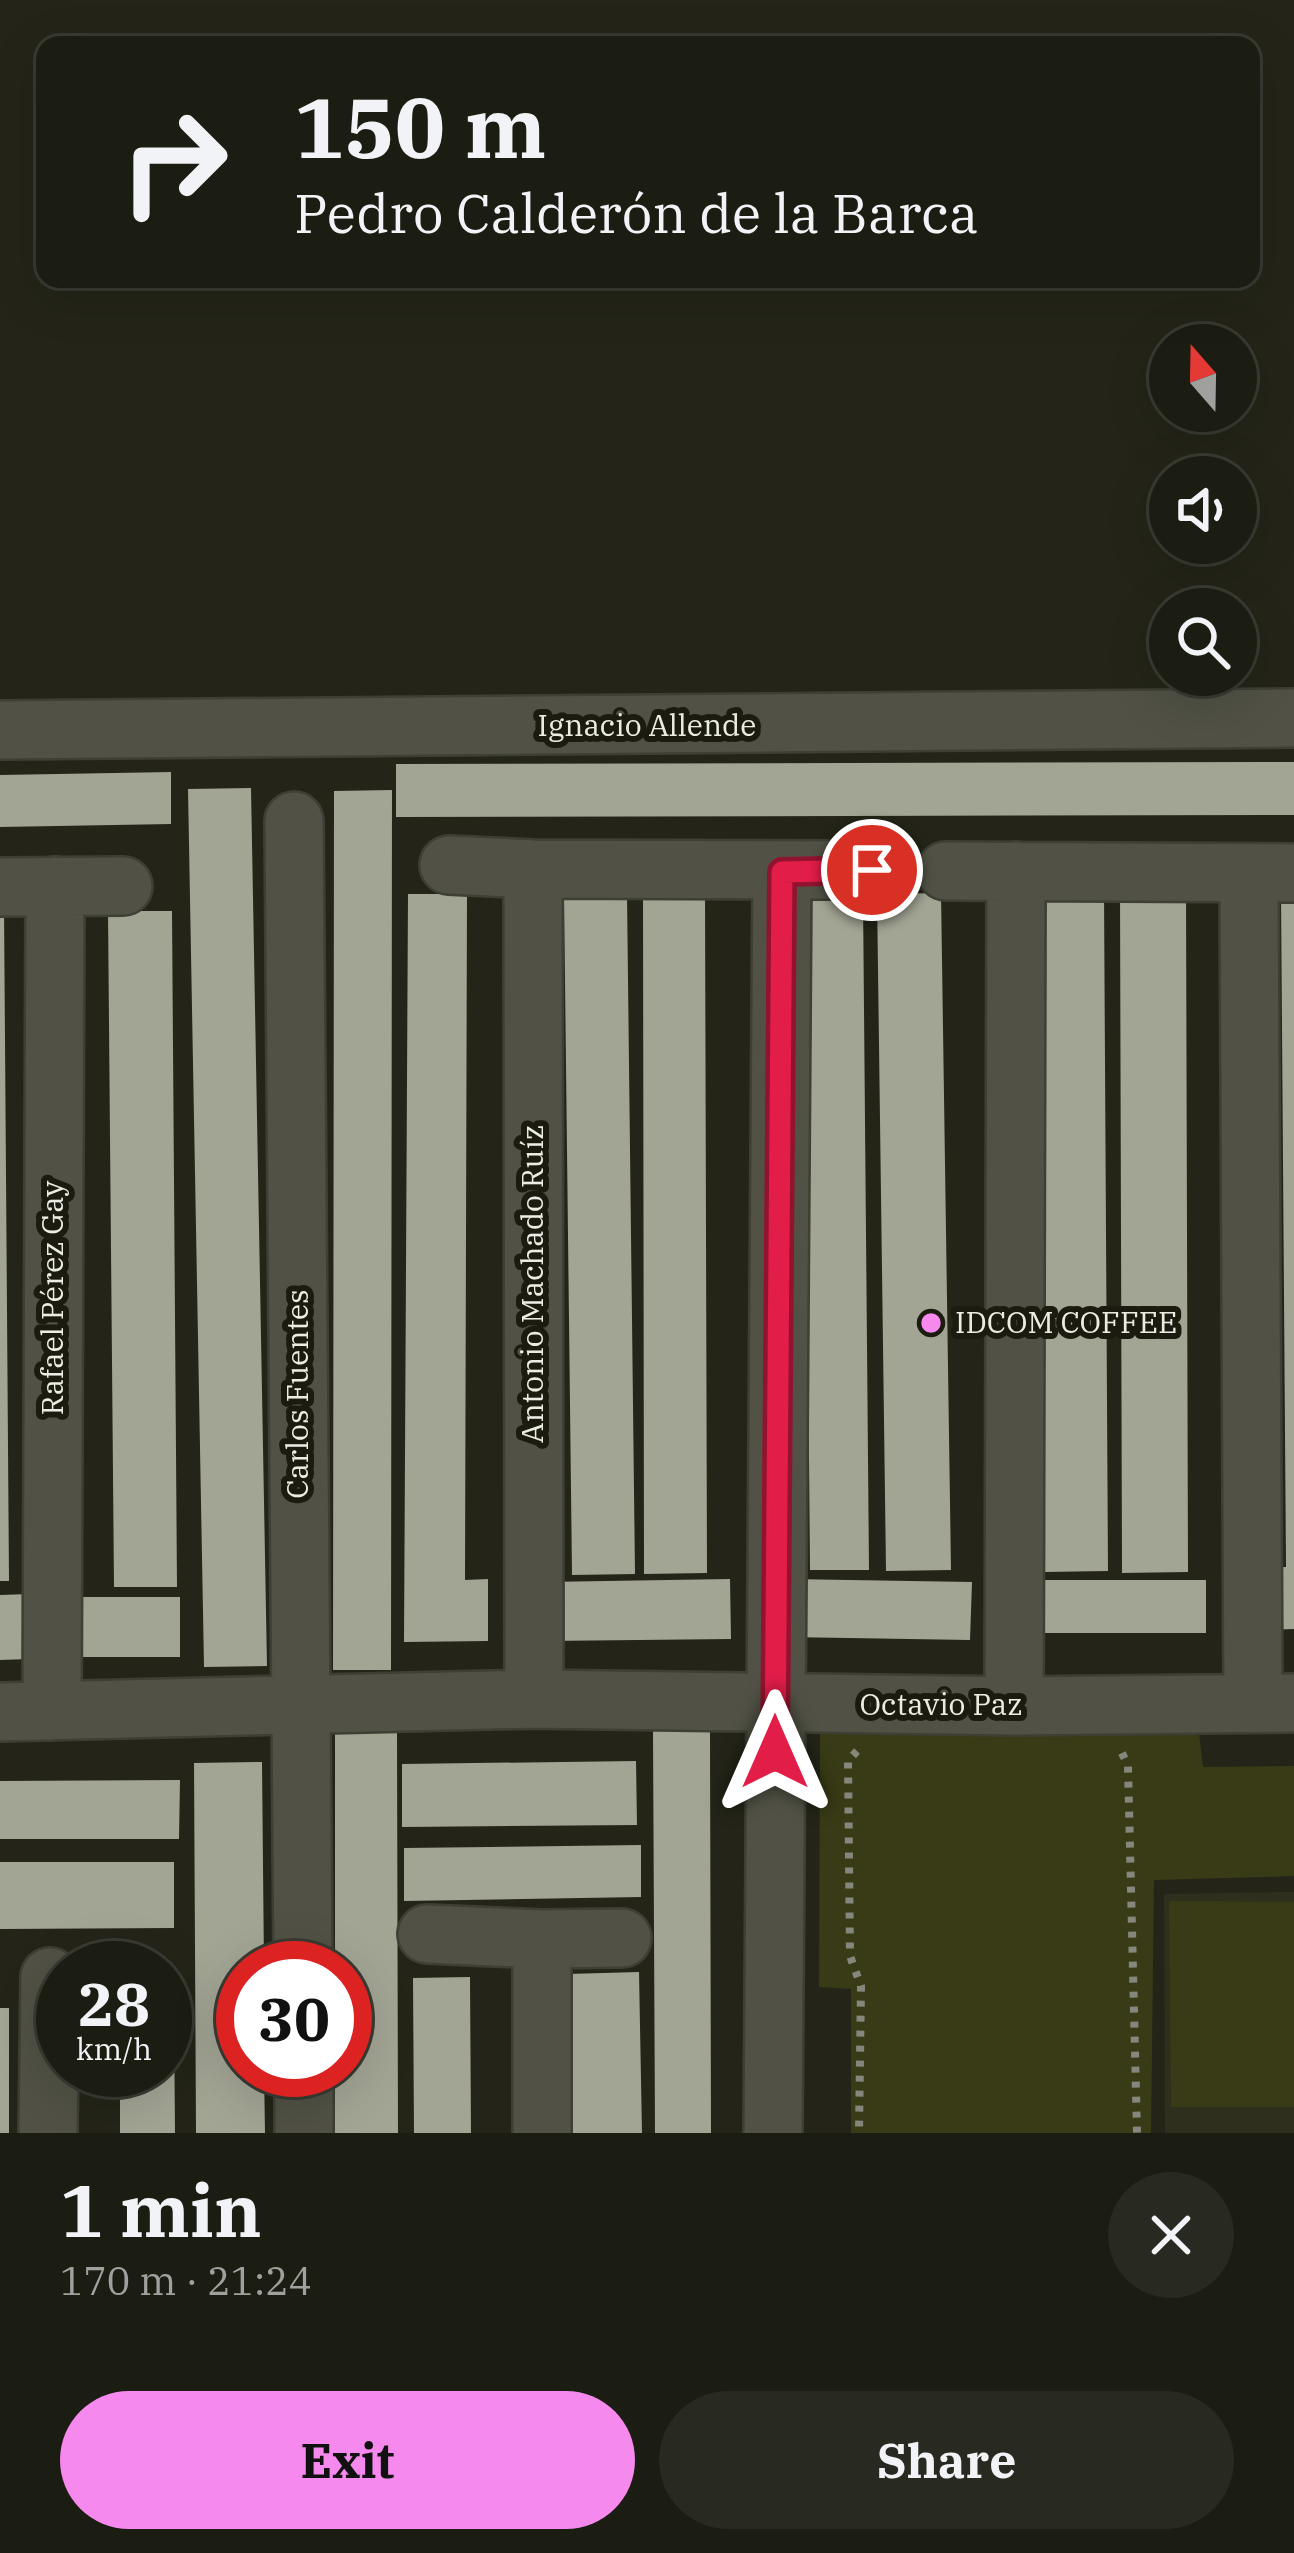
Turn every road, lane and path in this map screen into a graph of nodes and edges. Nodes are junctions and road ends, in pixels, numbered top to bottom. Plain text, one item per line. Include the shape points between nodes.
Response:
1 (1294, 718) edge
2 (0, 730) edge
3 (294, 820) dead end
4 (449, 865) dead end
5 (533, 869) junction
6 (872, 870) dead end
7 (946, 871) dead end
8 (782, 872) junction
9 (1016, 872) junction
10 (1271, 874) edge
11 (123, 886) dead end
12 (28, 887) edge
13 (534, 1699) junction
14 (301, 1703) junction
15 (1274, 1703) edge
16 (775, 1704) junction
17 (1014, 1706) junction
18 (26, 1711) edge
19 (1105, 1748) dead end
20 (865, 1749) dead end
21 (427, 1934) dead end
22 (622, 1938) dead end
23 (542, 1939) junction
24 (303, 1941) edge
25 (46, 2097) edge
26 (304, 2097) edge
27 (48, 2133) edge
28 (304, 2133) edge
29 (542, 2133) edge
30 (773, 2133) edge
31 (859, 2133) edge
32 (1137, 2133) edge

1 - 2 street, Ignacio Allende
3 - 14 street, Carlos Fuentes
4 - 5 street
5 - 8 street
5 - 13 street, Antonio Machado Ruíz
6 - 8 street
7 - 9 street
8 - 16 street
9 - 10 street
9 - 17 street
10 - 15 street
11 - 12 street
12 - 18 street, Rafael Pérez Gay
13 - 14 street, Octavio Paz
13 - 16 street, Octavio Paz
14 - 18 street, Octavio Paz
14 - 24 street, Carlos Fuentes
15 - 17 street, Octavio Paz
16 - 17 street, Octavio Paz
16 - 30 street
19 - 32 path via 1119,1750 1128,1766
20 - 31 path via 848,1761 850,1956 861,1986
21 - 23 street
22 - 23 street
23 - 29 street
25 - 27 street
26 - 28 street

